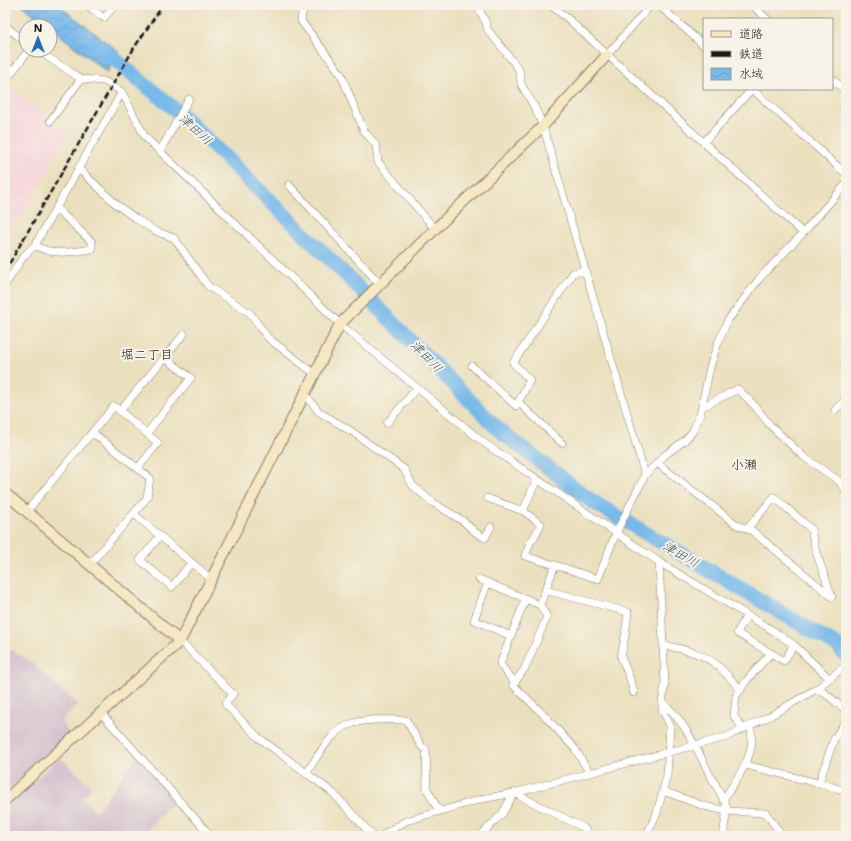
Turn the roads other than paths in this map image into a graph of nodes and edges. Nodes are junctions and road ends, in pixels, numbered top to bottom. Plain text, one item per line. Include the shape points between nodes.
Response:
1 (87, 5) edge
2 (116, 5) edge
3 (306, 5) edge
4 (477, 5) edge
5 (550, 5) edge
6 (651, 5) edge
7 (659, 5) edge
8 (752, 5) edge
9 (766, 18) edge
10 (5, 26) edge
11 (18, 36) edge
12 (703, 45) edge
13 (607, 55) junction
14 (23, 58) edge
15 (49, 58) edge
16 (81, 79) junction
17 (833, 80) edge
18 (5, 81) edge
19 (751, 90) edge
20 (753, 90) edge
21 (122, 92) junction
22 (846, 92) edge
23 (189, 99) dead end
24 (50, 121) dead end
25 (543, 126) junction
26 (704, 142) junction
27 (160, 151) junction
28 (78, 168) junction
29 (846, 174) edge
30 (846, 184) edge
31 (289, 185) dead end
32 (56, 208) junction
33 (435, 230) junction
34 (803, 233) junction
35 (35, 245) junction
36 (584, 270) junction
37 (380, 284) junction
38 (5, 285) edge
39 (340, 324) junction
40 (184, 334) dead end
41 (164, 357) junction
42 (472, 366) dead end
43 (315, 374) junction
44 (417, 388) junction
45 (305, 394) junction
46 (846, 399) edge
47 (515, 407) junction
48 (702, 407) junction
49 (835, 410) dead end
50 (120, 411) junction
51 (387, 423) dead end
52 (92, 432) junction
53 (147, 433) junction
54 (562, 443) dead end
55 (657, 463) junction
56 (138, 468) junction
57 (645, 475) junction
58 (537, 478) junction
59 (844, 486) edge
60 (5, 493) edge
61 (487, 498) dead end
62 (27, 511) junction
63 (523, 511) junction
64 (134, 514) junction
65 (491, 527) dead end
66 (747, 529) junction
67 (616, 533) junction
68 (160, 536) junction
69 (191, 562) junction
70 (659, 562) junction
71 (90, 564) junction
72 (555, 566) junction
73 (211, 579) junction
74 (480, 579) dead end
75 (488, 582) junction
76 (546, 590) junction
77 (526, 598) junction
78 (540, 605) junction
79 (747, 615) junction
80 (511, 636) junction
81 (180, 641) junction
82 (663, 644) junction
83 (794, 645) junction
84 (771, 653) junction
85 (846, 664) edge
86 (829, 678) junction
87 (515, 683) junction
88 (818, 688) junction
89 (741, 690) junction
90 (634, 693) dead end
91 (662, 703) junction
92 (846, 710) edge
93 (101, 713) junction
94 (846, 721) edge
95 (747, 728) junction
96 (695, 745) junction
97 (668, 752) junction
98 (746, 765) junction
99 (589, 772) junction
100 (306, 774) junction
101 (819, 783) junction
102 (663, 791) junction
103 (846, 792) edge
104 (514, 793) junction
105 (5, 800) edge
106 (724, 800) junction
107 (726, 811) junction
108 (439, 812) junction
109 (211, 836) edge
110 (373, 836) edge
111 (382, 836) edge
112 (480, 836) edge
113 (589, 836) edge
114 (646, 836) edge
115 (724, 836) edge
116 (781, 836) edge

1 - 2 street via 104,18
3 - 33 street via 302,21 340,74 364,131 376,145 378,162
4 - 25 street via 487,29 520,72 521,84
5 - 13 street
6 - 13 street
7 - 12 street
8 - 9 street
10 - 11 street
13 - 25 street
13 - 26 street
14 - 18 street
15 - 16 street
16 - 21 street via 104,81
16 - 24 street
17 - 22 street
19 - 26 street
20 - 29 street
21 - 27 street via 145,137
21 - 28 street
23 - 27 street
25 - 33 street
25 - 36 street
26 - 34 street
27 - 39 street
28 - 32 street
28 - 43 street via 134,218 154,231 174,238 208,286 250,313 268,338
30 - 34 street
31 - 37 street
32 - 35 street
32 - 35 street via 92,242 92,249 73,252 50,251
33 - 37 street
34 - 48 street via 759,279 728,320 710,367
35 - 38 street via 23,257
36 - 47 street via 573,273 514,363 530,380
36 - 57 street
37 - 39 street
39 - 43 street
39 - 44 street
40 - 41 street
41 - 50 street
41 - 53 street via 191,378
42 - 47 street
43 - 45 street
44 - 51 street
44 - 58 street via 484,443
45 - 65 street via 319,412 351,431 404,469 413,486 432,502 485,538
45 - 73 street
46 - 49 street
47 - 54 street
48 - 55 street via 693,431
48 - 59 street via 738,389 770,425 804,457
50 - 52 street via 114,406
50 - 53 street
52 - 56 street
52 - 62 street
53 - 56 street via 158,443
55 - 57 street
55 - 66 street via 737,525
56 - 64 street via 150,478 147,498
57 - 67 street
58 - 63 street
58 - 67 street
60 - 62 street
61 - 63 street
62 - 71 street
63 - 72 street via 541,524 525,556
64 - 68 street
64 - 71 street
66 - 66 street via 774,497 811,529 816,552 832,597
67 - 70 street
67 - 72 street via 598,579
68 - 69 street
68 - 69 street via 140,560 172,587
69 - 73 street
70 - 79 street
70 - 82 street
71 - 81 street
72 - 76 street
73 - 81 street
74 - 75 street
75 - 77 street
75 - 80 street via 474,620
76 - 78 street
76 - 90 street via 628,612 621,657
77 - 78 street
77 - 80 street
78 - 87 street via 547,617 525,668
79 - 83 street
79 - 84 street via 737,633
80 - 87 street via 500,664
81 - 93 street
81 - 100 street via 233,694 225,704 258,737
82 - 89 street via 699,654 719,667
82 - 91 street
83 - 84 street via 784,661
83 - 86 street
84 - 89 street
85 - 86 street
86 - 88 street
87 - 99 street via 513,686 544,714
88 - 92 street
88 - 95 street
89 - 95 street via 736,696 734,716
91 - 96 street via 679,721
91 - 97 street via 662,710 670,725
93 - 105 street
93 - 109 street
94 - 101 street via 834,739
95 - 96 street via 726,737
95 - 98 street via 752,734
96 - 97 street
96 - 106 street
97 - 99 street
97 - 102 street
98 - 101 street
98 - 106 street
99 - 104 street
100 - 108 street via 323,748 338,732 352,723 406,720 426,749 426,789
100 - 110 street via 333,793
101 - 103 street
102 - 107 street
102 - 114 street via 657,813
104 - 108 street via 482,799
104 - 112 street via 502,814
104 - 113 street via 584,828
106 - 107 street
107 - 115 street
107 - 116 street via 766,813
108 - 111 street via 406,821

